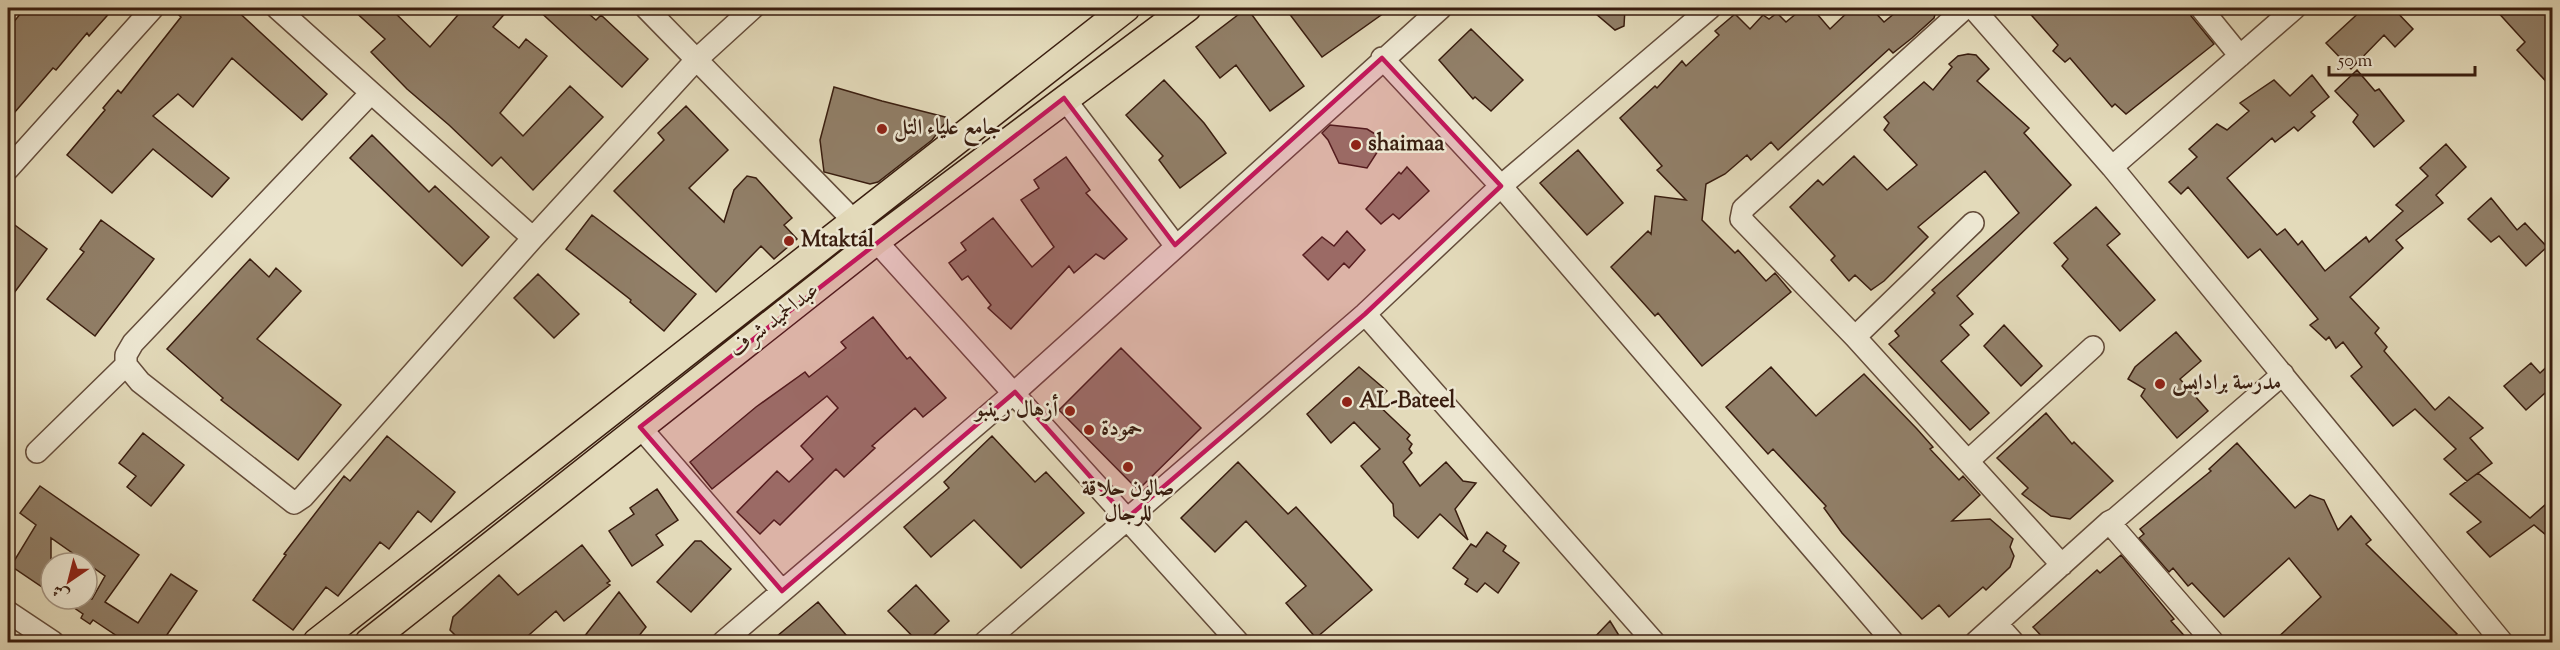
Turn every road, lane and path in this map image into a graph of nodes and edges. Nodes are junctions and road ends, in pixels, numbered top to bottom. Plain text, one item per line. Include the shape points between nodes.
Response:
1 (153, 8) edge
2 (277, 8) edge
3 (646, 8) edge
4 (753, 8) edge
5 (1126, 8) edge
6 (1187, 8) edge
7 (1441, 8) edge
8 (1710, 8) edge
9 (1965, 8) edge
10 (1973, 8) edge
11 (2201, 8) edge
12 (2295, 8) edge
13 (2240, 56) junction
14 (1382, 58) junction
15 (696, 60) junction
16 (370, 93) junction
17 (1064, 98) junction
18 (2112, 167) junction
19 (8, 169) edge
20 (1501, 186) junction
21 (854, 221) junction
22 (1973, 223) dead end
23 (533, 238) junction
24 (876, 241) junction
25 (1175, 245) junction
26 (1365, 314) junction
27 (1855, 337) junction
28 (2093, 347) dead end
29 (126, 365) junction
30 (2283, 374) junction
31 (1015, 392) junction
32 (640, 427) junction
33 (37, 452) dead end
34 (1968, 462) junction
35 (1127, 518) junction
36 (2109, 522) junction
37 (2062, 565) junction
38 (782, 591) junction
39 (358, 610) junction
40 (8, 612) edge
41 (1997, 624) junction
42 (380, 640) edge
43 (52, 642) edge
44 (317, 642) edge
45 (723, 642) edge
46 (985, 642) edge
47 (1238, 642) edge
48 (1654, 642) edge
49 (1893, 642) edge
50 (1976, 642) edge
51 (2013, 642) edge
52 (2213, 642) edge
53 (2502, 642) edge

1 - 19 street
2 - 16 street
3 - 15 street
4 - 15 street
5 - 21 main road, عبدالحميد شرف
6 - 17 main road, عبدالحميد شرف
7 - 14 street
8 - 20 street
9 - 27 street via 1741,212 1743,221
10 - 18 street
11 - 13 street
12 - 13 street
13 - 18 street
14 - 20 street
14 - 25 street
15 - 21 street
15 - 23 street
16 - 23 street
16 - 29 street via 133,343 126,355
17 - 24 main road, عبدالحميد شرف
17 - 25 street
18 - 30 street
20 - 26 street
20 - 49 street
21 - 39 main road, عبدالحميد شرف
22 - 27 street
23 - 29 street via 294,503 140,382
24 - 31 street
24 - 32 main road, عبدالحميد شرف
25 - 31 street
26 - 35 street
26 - 48 street
27 - 34 street
28 - 34 street
29 - 33 street
30 - 36 street
30 - 53 street
31 - 35 street
31 - 38 street
32 - 38 street
32 - 42 main road, عبدالحميد شرف
34 - 37 street
35 - 46 street
35 - 47 street
36 - 37 street
36 - 52 street
37 - 41 street
38 - 45 street
39 - 42 street
39 - 44 main road, عبدالحميد شرف
40 - 43 street
41 - 50 street
41 - 51 street

